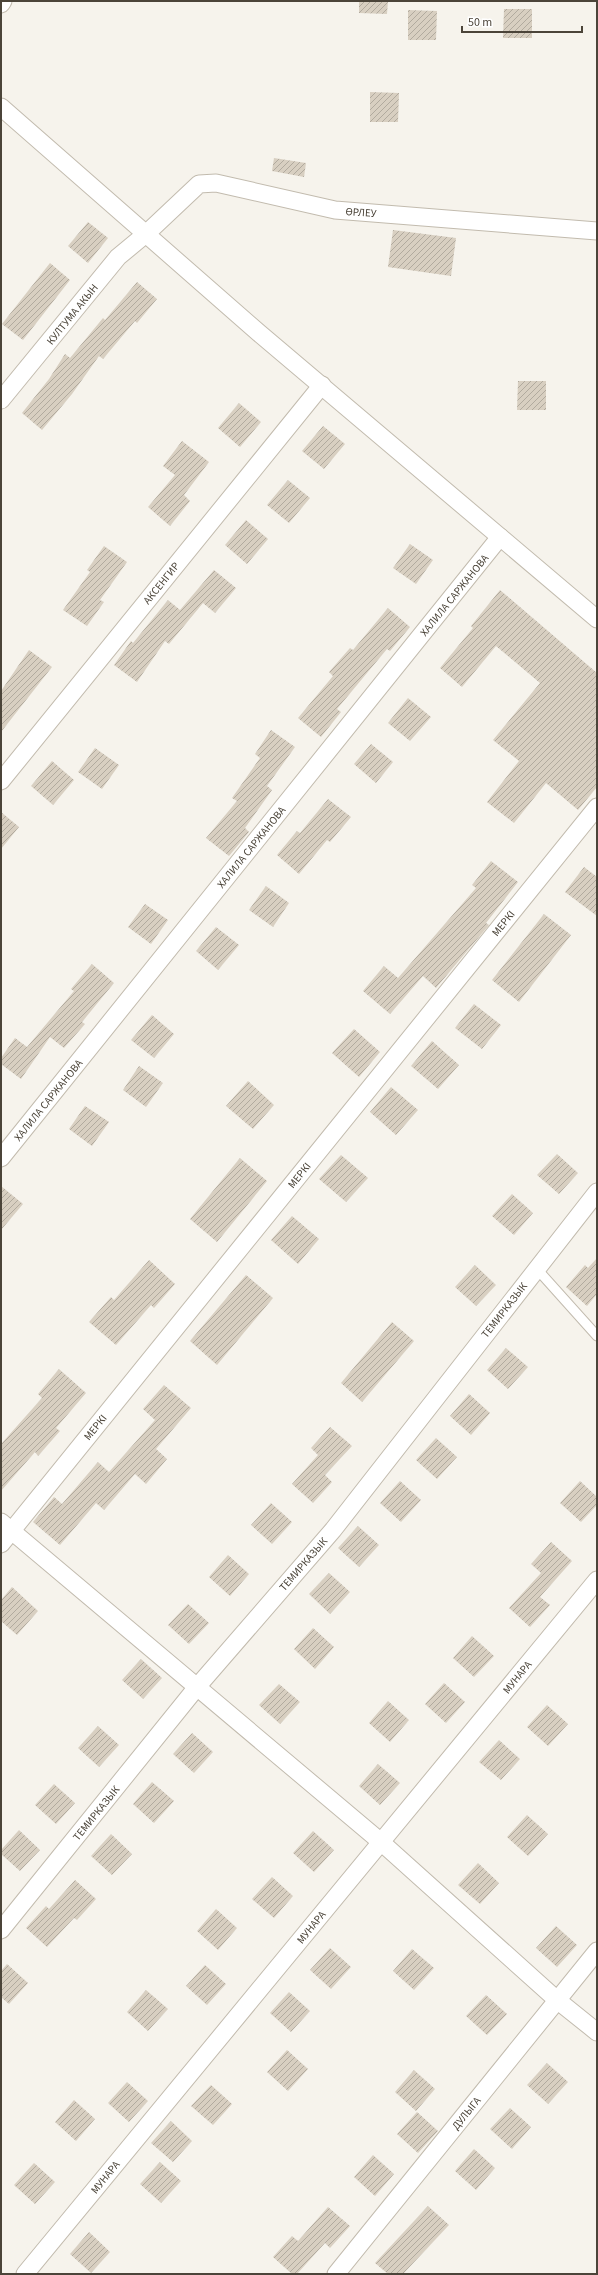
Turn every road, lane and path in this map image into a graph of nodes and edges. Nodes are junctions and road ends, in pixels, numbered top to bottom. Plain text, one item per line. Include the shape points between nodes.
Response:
1 (3, 1) edge
2 (1, 4) edge
3 (1, 107) edge
4 (597, 231) edge
5 (148, 233) junction
6 (322, 386) junction
7 (1, 400) edge
8 (500, 537) junction
9 (596, 617) edge
10 (1, 781) edge
11 (597, 807) edge
12 (1, 1158) edge
13 (597, 1192) edge
14 (537, 1269) junction
15 (597, 1336) edge
16 (6, 1526) edge
17 (1, 1544) edge
18 (597, 1580) edge
19 (197, 1687) junction
20 (381, 1842) junction
21 (1, 1930) edge
22 (597, 1951) edge
23 (557, 2000) junction
24 (597, 2032) edge
25 (25, 2274) edge
26 (336, 2274) edge

1 - 2 street
3 - 5 street
4 - 5 street, ӨРЛЕУ via 335,210 216,183 199,184
5 - 6 street
5 - 7 street, КУЛТУМА АКЫН via 118,257
6 - 8 street
6 - 10 street, АКСЕНГИР
8 - 9 street
8 - 12 street, ХАЛИЛА САРЖАНОВА
11 - 16 street, МЕРКІ
13 - 14 street, ТЕМИРКАЗЫК
14 - 15 lane
14 - 19 street, ТЕМИРКАЗЫК via 332,1530
16 - 17 street, МЕРКІ
16 - 19 street
18 - 20 street, МУНАРА
19 - 20 street
19 - 21 street, ТЕМИРКАЗЫК
20 - 23 street
20 - 25 street, МУНАРА
22 - 23 street, ДУЛЫГА
23 - 24 street
23 - 26 street, ДУЛЫГА

